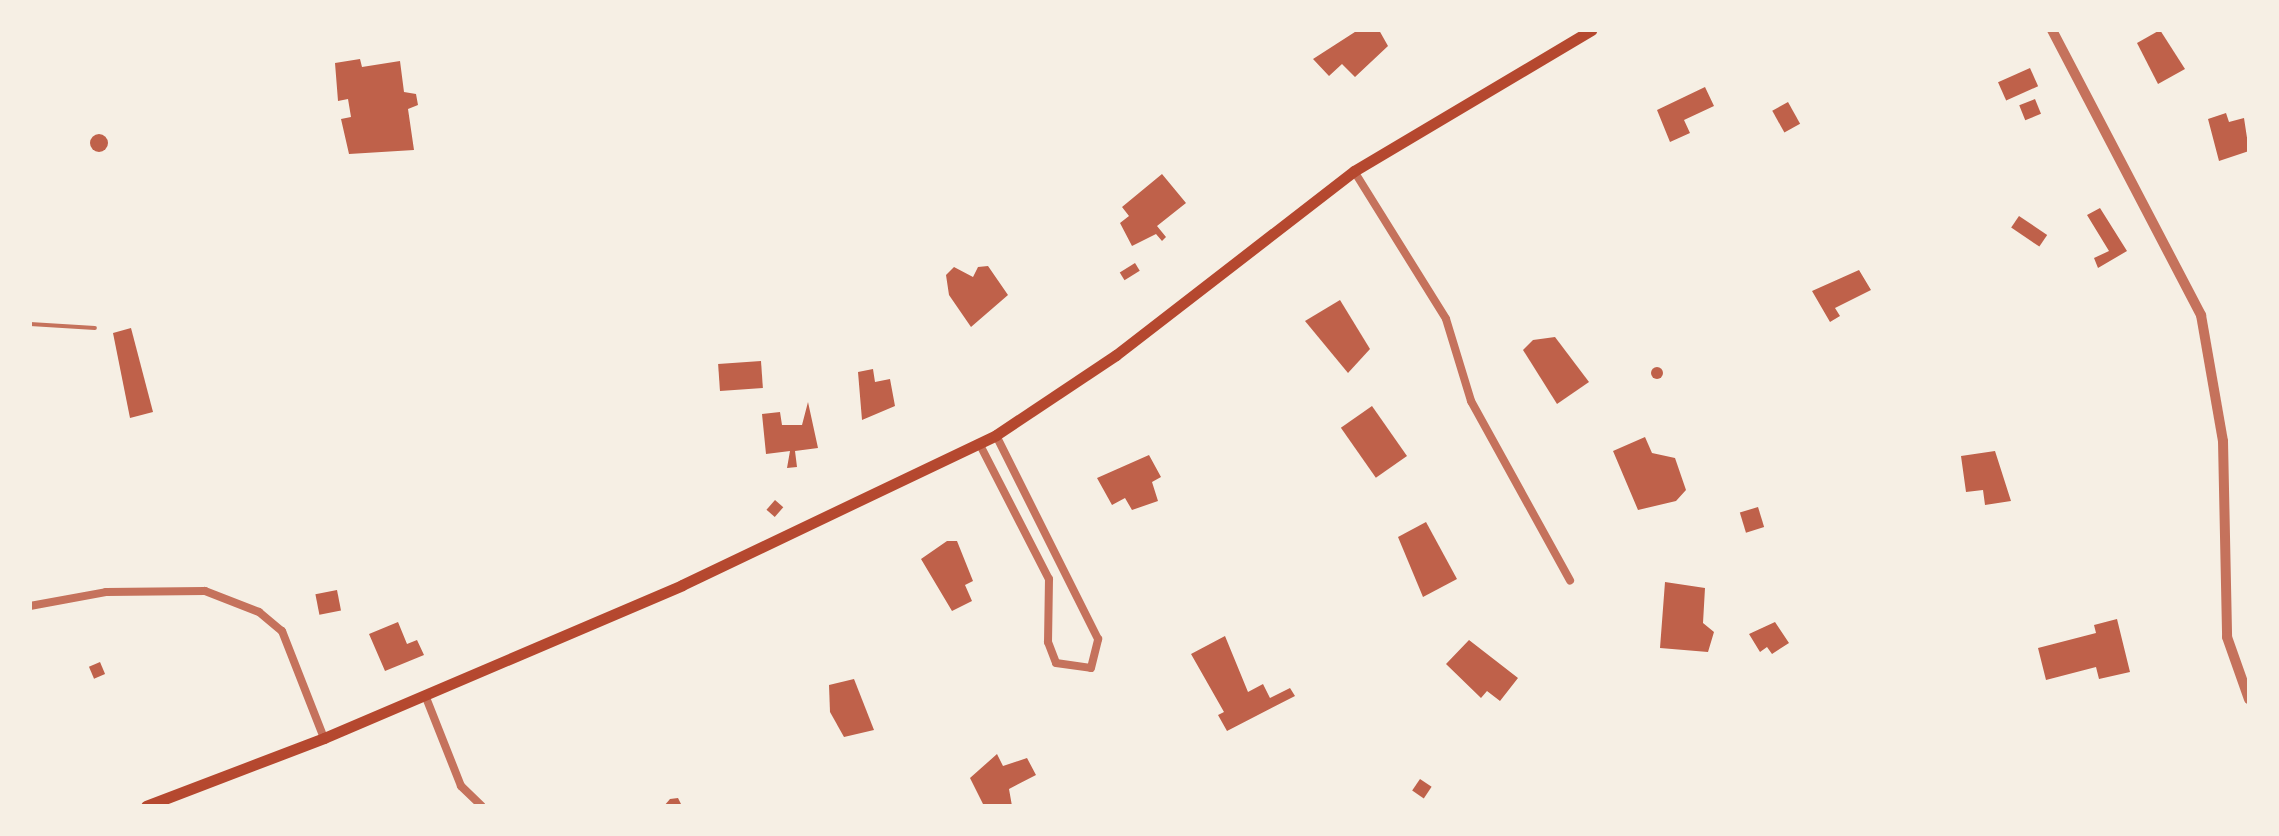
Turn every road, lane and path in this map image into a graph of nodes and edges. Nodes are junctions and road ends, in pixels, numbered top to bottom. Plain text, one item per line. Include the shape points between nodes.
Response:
1 (1591, 30) edge
2 (2052, 30) edge
3 (1354, 171) junction
4 (30, 324) edge
5 (94, 328) dead end
6 (996, 434) junction
7 (980, 443) junction
8 (1570, 580) dead end
9 (30, 606) edge
10 (425, 695) junction
11 (2249, 698) edge
12 (324, 738) junction
13 (146, 806) edge
14 (482, 806) edge

1 - 3 main road
2 - 11 street via 2201,315 2223,440 2228,637
3 - 6 main road via 1116,355
3 - 8 street via 1446,319 1470,402
4 - 5 lane
6 - 7 main road
6 - 7 street via 1098,639 1090,668 1056,663 1048,642 1049,579
7 - 10 main road via 790,536
9 - 12 street via 106,592 205,590 259,612 282,631
10 - 12 main road
10 - 14 street via 461,786
12 - 13 main road

